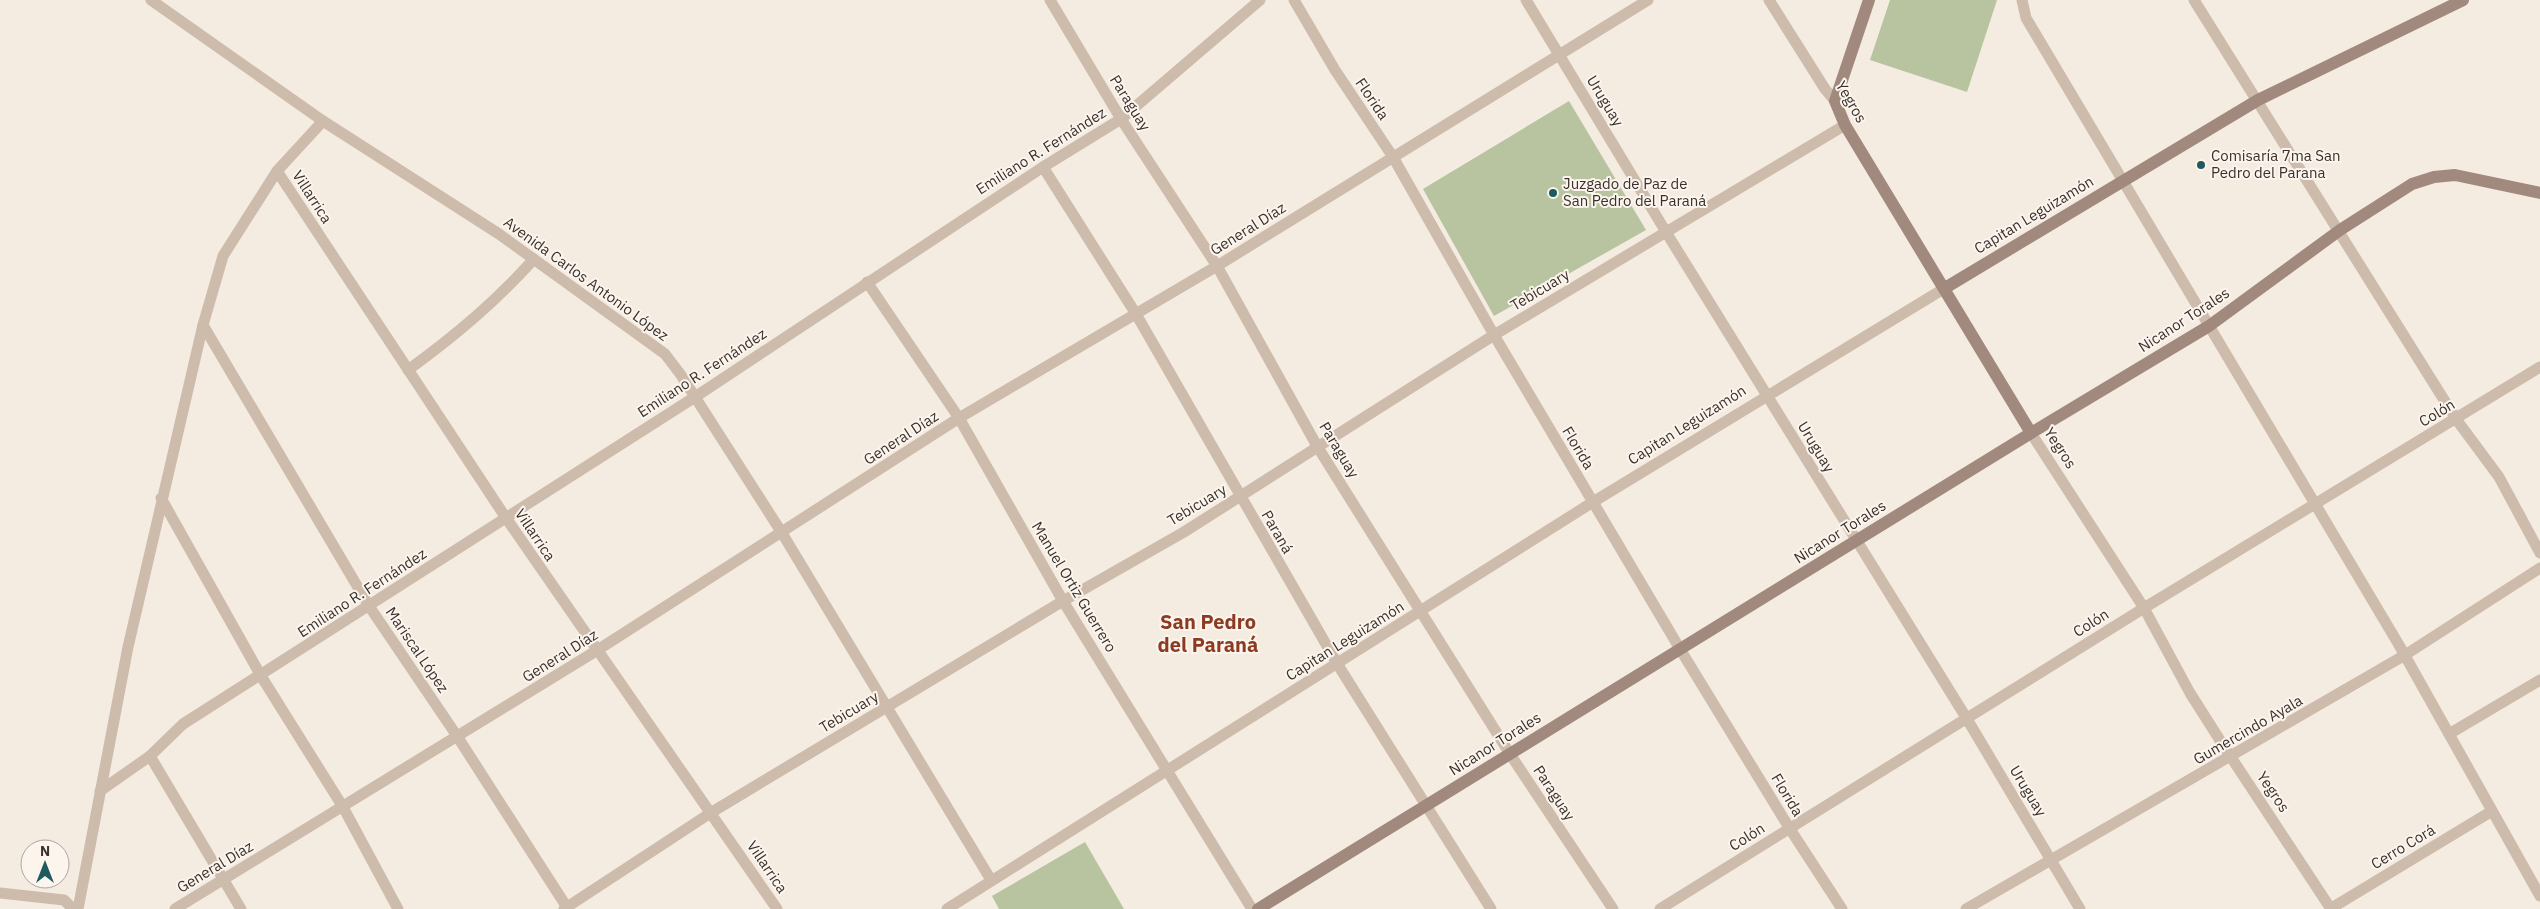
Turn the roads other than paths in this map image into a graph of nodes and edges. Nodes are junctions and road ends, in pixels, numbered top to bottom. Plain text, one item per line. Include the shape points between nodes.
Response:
1 (151, 0) edge
2 (1050, 0) edge
3 (1260, 0) edge
4 (1294, 0) edge
5 (1526, 0) edge
6 (1648, 0) edge
7 (1769, 0) edge
8 (1870, 0) edge
9 (2022, 0) edge
10 (2194, 0) edge
11 (2463, 0) edge
12 (1559, 54) junction
13 (2258, 100) junction
14 (1835, 101) junction
15 (1121, 119) junction
16 (323, 121) junction
17 (1845, 125) junction
18 (1393, 157) junction
19 (1043, 166) junction
20 (277, 172) junction
21 (2124, 181) junction
22 (2540, 194) edge
23 (2340, 230) junction
24 (1666, 232) junction
25 (534, 259) junction
26 (1217, 266) junction
27 (867, 282) junction
28 (1945, 288) junction
29 (1136, 314) junction
30 (203, 325) junction
31 (2209, 326) junction
32 (1494, 335) junction
33 (2540, 367) edge
34 (408, 370) junction
35 (1767, 395) junction
36 (695, 397) junction
37 (959, 418) junction
38 (2456, 419) junction
39 (2031, 433) junction
40 (1317, 446) junction
41 (1239, 497) junction
42 (161, 498) junction
43 (1593, 502) junction
44 (2316, 504) junction
45 (506, 518) junction
46 (782, 533) junction
47 (1856, 541) junction
48 (2540, 553) edge
49 (2540, 568) edge
50 (1062, 600) junction
51 (369, 606) junction
52 (2144, 608) junction
53 (1423, 611) junction
54 (1680, 649) junction
55 (596, 651) junction
56 (2405, 655) junction
57 (1338, 665) junction
58 (261, 676) junction
59 (2540, 680) edge
60 (885, 708) junction
61 (1967, 718) junction
62 (2449, 734) junction
63 (457, 736) junction
64 (1510, 754) junction
65 (150, 756) junction
66 (2231, 758) junction
67 (1168, 771) junction
68 (100, 791) junction
69 (1427, 805) junction
70 (343, 807) junction
71 (2492, 811) junction
72 (712, 812) junction
73 (1790, 828) junction
74 (2051, 858) junction
75 (225, 879) junction
76 (991, 880) junction
77 (0, 893) edge
78 (2540, 896) edge
79 (566, 908) edge
80 (73, 909) edge
81 (78, 909) edge
82 (175, 909) edge
83 (242, 909) edge
84 (398, 909) edge
85 (777, 909) edge
86 (947, 909) edge
87 (1252, 909) edge
88 (1258, 909) edge
89 (1491, 909) edge
90 (1613, 909) edge
91 (1660, 909) edge
92 (1842, 909) edge
93 (1966, 909) edge
94 (2080, 909) edge
95 (2331, 909) edge

1 - 16 street, Avenida Carlos Antonio López
2 - 15 street, Paraguay
3 - 15 street, Emiliano R. Fernández
4 - 18 street, Florida via 1334,70
5 - 12 street, Uruguay
6 - 12 street, General Díaz
7 - 14 street, Yegros
8 - 14 street
9 - 21 street via 2026,18
10 - 13 street
11 - 13 street, Capitan Leguizamón
12 - 18 street, General Díaz
12 - 24 street, Uruguay
13 - 21 street, Capitan Leguizamón
13 - 23 street
14 - 17 street, Yegros
15 - 19 street, Emiliano R. Fernández
15 - 26 street, Paraguay
16 - 20 street
16 - 25 street, Avenida Carlos Antonio López
17 - 24 street, Tebicuary
17 - 28 street, Yegros
18 - 26 street, General Díaz
18 - 32 street, Florida
19 - 27 street, Emiliano R. Fernández
19 - 29 street, Paraná
20 - 30 street via 223,256
20 - 34 street, Villarrica
21 - 28 street, Capitan Leguizamón
21 - 31 street
22 - 23 street, Nicanor Torales via 2455,176 2434,177 2412,184
23 - 31 street, Nicanor Torales
23 - 38 street
24 - 32 street, Tebicuary
24 - 35 street, Uruguay
25 - 34 street via 498,298
25 - 36 street, Avenida Carlos Antonio López via 665,354
26 - 29 street, General Díaz
26 - 40 street, Paraguay
27 - 36 street, Emiliano R. Fernández
27 - 37 street, Manuel Ortiz Guerrero
28 - 35 street, Capitan Leguizamón
28 - 39 street, Yegros
29 - 37 street, General Díaz
29 - 41 street, Paraná
30 - 42 street
30 - 51 street, Mariscal López
31 - 39 street, Nicanor Torales
31 - 44 street
32 - 40 street, Tebicuary
32 - 43 street, Florida
33 - 38 street, Colón
34 - 45 street, Villarrica
35 - 43 street, Capitan Leguizamón
35 - 47 street, Uruguay
36 - 45 street, Emiliano R. Fernández
36 - 46 street, Avenida Carlos Antonio López
37 - 46 street, General Díaz
37 - 50 street, Manuel Ortiz Guerrero
38 - 44 street, Colón
38 - 48 street via 2499,477
39 - 47 street, Nicanor Torales
39 - 52 street, Yegros
40 - 41 street, Tebicuary
40 - 53 street, Paraguay
41 - 50 street, Tebicuary
41 - 57 street, Paraná
42 - 58 street
42 - 68 street
43 - 53 street, Capitan Leguizamón
43 - 54 street, Florida
44 - 52 street, Colón
44 - 56 street
45 - 51 street, Emiliano R. Fernández
45 - 55 street, Villarrica
46 - 55 street, General Díaz
46 - 60 street, Avenida Carlos Antonio López
47 - 54 street, Nicanor Torales
47 - 61 street, Uruguay
49 - 56 street, Gumercindo Ayala
50 - 60 street, Tebicuary
50 - 67 street, Manuel Ortiz Guerrero
51 - 58 street, Emiliano R. Fernández
51 - 63 street, Mariscal López
52 - 61 street, Colón
52 - 66 street, Yegros via 2190,693
53 - 57 street, Capitan Leguizamón
53 - 64 street, Paraguay
54 - 64 street, Nicanor Torales
54 - 73 street, Florida
55 - 63 street, General Díaz
55 - 72 street, Villarrica
56 - 62 street
56 - 66 street, Gumercindo Ayala
57 - 67 street, Capitan Leguizamón
57 - 69 street, Paraná
58 - 65 street, Emiliano R. Fernández via 183,724
58 - 70 street
59 - 62 street
60 - 72 street, Tebicuary
60 - 76 street, Avenida Carlos Antonio López
61 - 73 street, Colón
61 - 74 street, Uruguay
62 - 71 street
63 - 70 street, General Díaz
63 - 79 street, Mariscal López
64 - 69 street, Nicanor Torales
64 - 90 street, Paraguay
65 - 68 street, Emiliano R. Fernández
65 - 75 street
66 - 74 street, Gumercindo Ayala
66 - 95 street, Yegros
67 - 76 street, Capitan Leguizamón
67 - 87 street, Manuel Ortiz Guerrero
68 - 81 street
69 - 88 street, Nicanor Torales
69 - 89 street, Paraná
70 - 75 street, General Díaz
70 - 84 street
71 - 78 street
71 - 95 street, Cerro Corá
72 - 79 street, Tebicuary
72 - 85 street, Villarrica
73 - 91 street, Colón
73 - 92 street, Florida
74 - 93 street, Gumercindo Ayala
74 - 94 street, Uruguay
75 - 82 street, General Díaz
75 - 83 street
76 - 86 street, Capitan Leguizamón
77 - 80 street via 64,900

